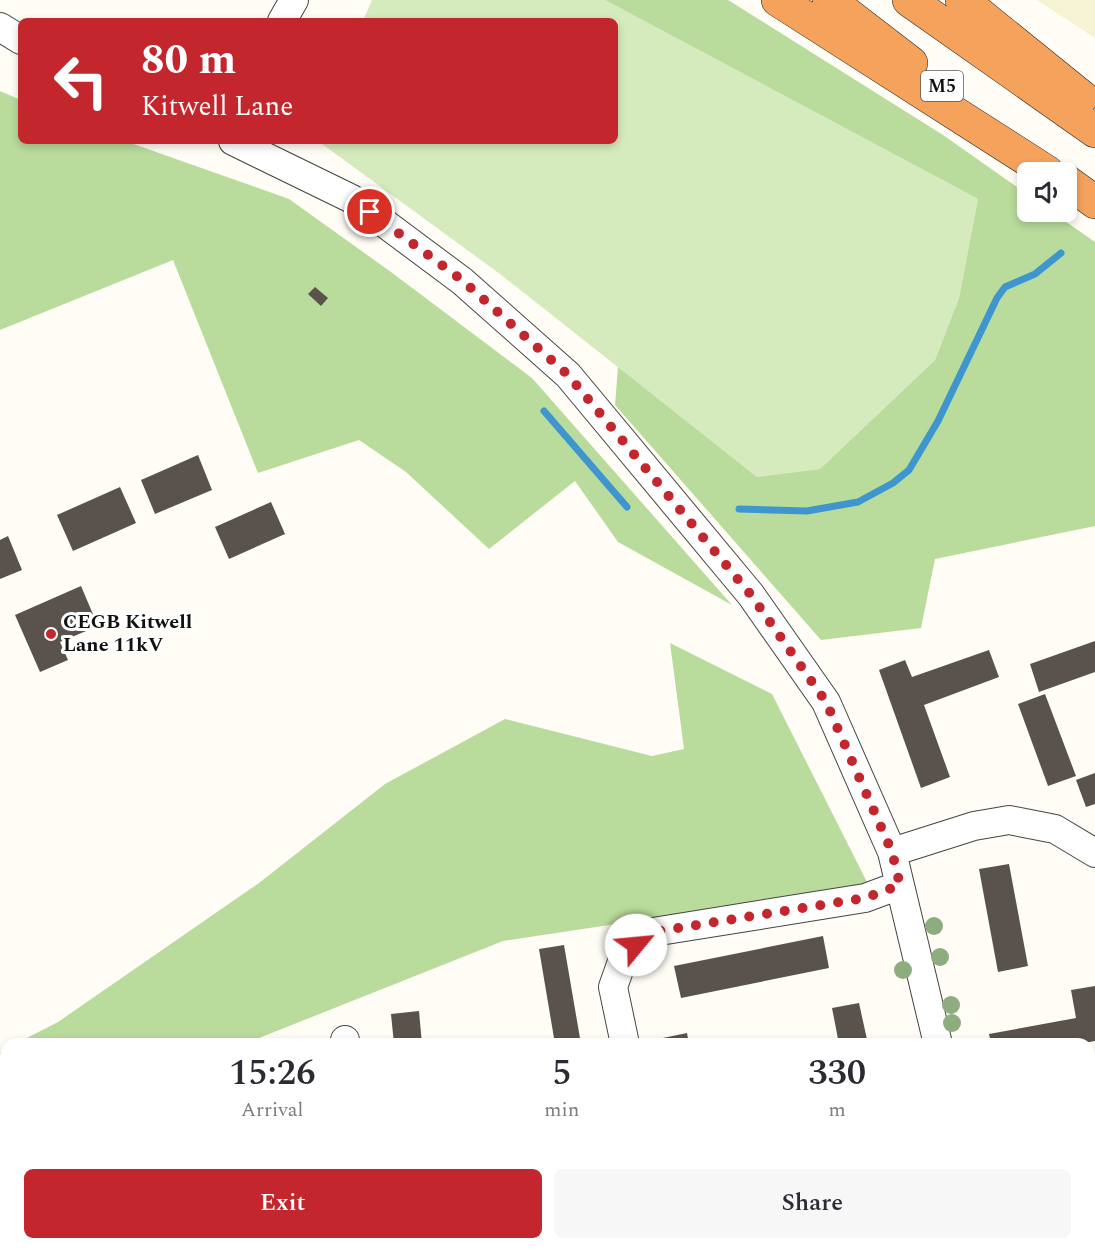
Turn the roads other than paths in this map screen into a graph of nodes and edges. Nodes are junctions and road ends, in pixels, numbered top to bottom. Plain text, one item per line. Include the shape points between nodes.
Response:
1 (294, 0) edge
2 (778, 0) edge
3 (829, 0) edge
4 (909, 0) edge
5 (962, 0) edge
6 (284, 18) edge
7 (0, 27) edge
8 (18, 38) edge
9 (1095, 108) edge
10 (1095, 131) edge
11 (239, 144) edge
12 (1031, 162) edge
13 (1043, 162) edge
14 (1077, 191) edge
15 (1095, 203) edge
16 (892, 852) junction
17 (1095, 853) edge
18 (900, 885) junction
19 (624, 1038) edge
20 (937, 1038) edge

1 - 6 street
2 - 12 highway
3 - 13 highway, M5
4 - 10 highway, M5
5 - 9 highway
7 - 8 street
11 - 16 street via 352,199 462,280 568,375 751,595 826,702
14 - 15 highway
16 - 17 street via 974,826 1009,820 1055,830
16 - 18 street
18 - 19 street via 865,898 647,933 624,956 613,987
18 - 20 street

